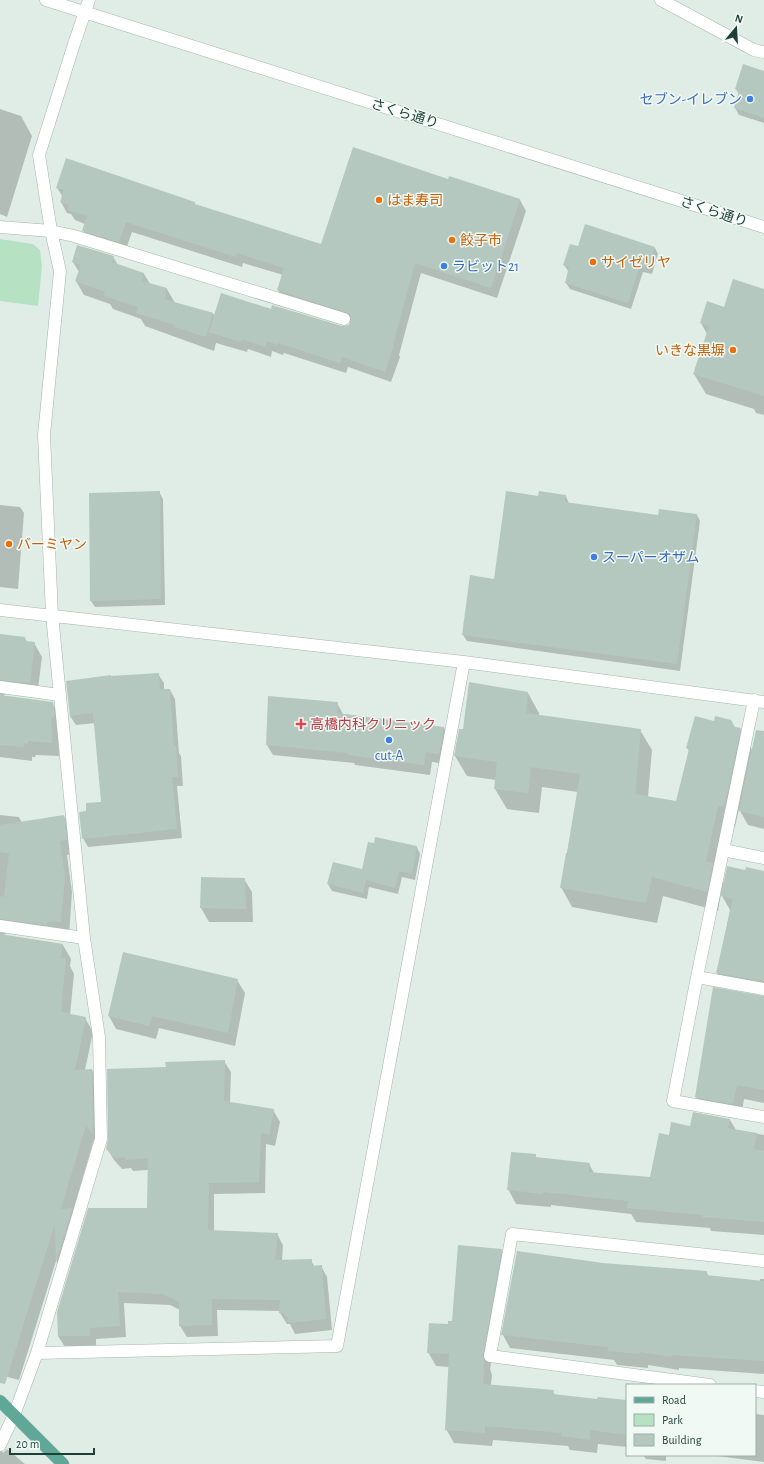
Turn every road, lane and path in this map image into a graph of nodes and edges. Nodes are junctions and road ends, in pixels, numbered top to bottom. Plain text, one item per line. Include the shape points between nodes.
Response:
1 (46, 0) edge
2 (89, 0) edge
3 (661, 0) edge
4 (84, 12) junction
5 (764, 52) edge
6 (0, 226) edge
7 (764, 227) edge
8 (51, 231) junction
9 (344, 319) dead end
10 (0, 610) edge
11 (52, 616) junction
12 (464, 662) junction
13 (0, 687) edge
14 (60, 694) junction
15 (759, 701) edge
16 (723, 850) junction
17 (764, 858) edge
18 (0, 926) edge
19 (84, 938) junction
20 (697, 977) junction
21 (764, 989) edge
22 (764, 1117) edge
23 (764, 1261) edge
24 (37, 1353) junction
25 (702, 1384) edge
26 (0, 1401) edge
27 (14, 1415) junction
28 (0, 1445) edge
29 (63, 1464) edge

1 - 4 street, さくら通り
2 - 4 street
3 - 5 street via 754,50
4 - 7 street, さくら通り
4 - 8 street via 40,155
6 - 8 street
8 - 9 street
8 - 11 street via 60,271 44,435
10 - 11 street
11 - 12 street
11 - 14 street
12 - 15 street
12 - 24 street via 338,1346
13 - 14 street
14 - 19 street
15 - 16 street
16 - 17 street
16 - 20 street
18 - 19 street
19 - 24 street via 99,1037 101,1140
20 - 21 street
20 - 22 street via 673,1101
23 - 25 street via 512,1234 490,1356
24 - 27 street
26 - 27 main road
27 - 28 street
27 - 29 main road

